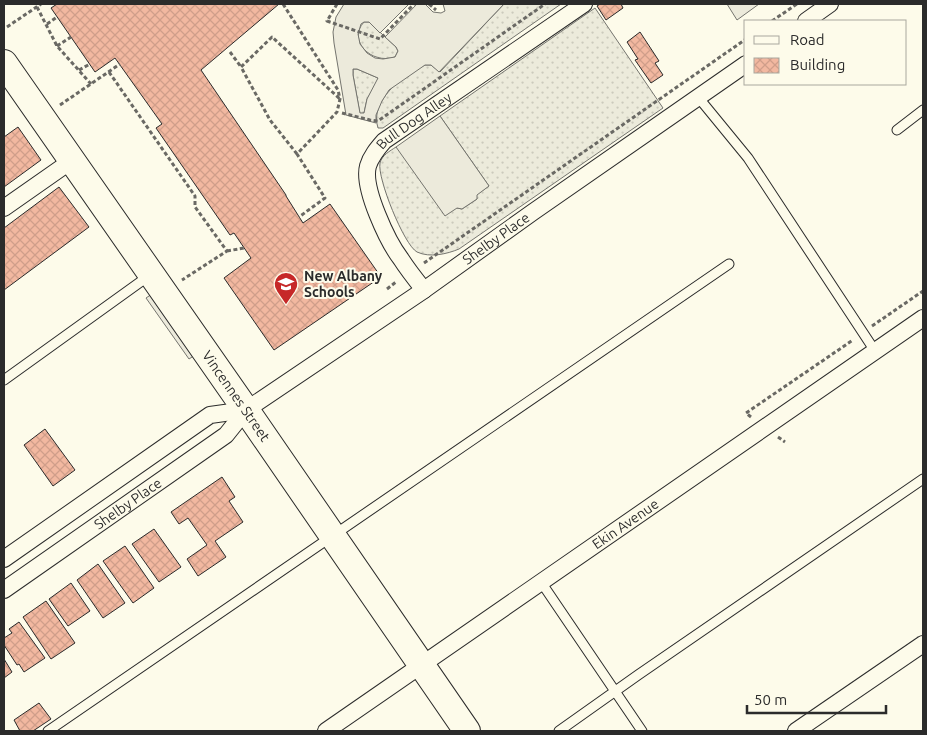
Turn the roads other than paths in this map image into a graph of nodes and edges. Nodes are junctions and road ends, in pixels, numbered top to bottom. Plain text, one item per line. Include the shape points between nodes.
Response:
1 (584, 4) edge
2 (830, 4) edge
3 (807, 20) edge
4 (4, 64) edge
5 (744, 65) edge
6 (698, 97) junction
7 (923, 110) edge
8 (897, 130) dead end
9 (71, 160) junction
10 (4, 208) edge
11 (729, 264) dead end
12 (151, 275) junction
13 (424, 290) junction
14 (923, 318) edge
15 (875, 351) junction
16 (4, 380) edge
17 (246, 410) junction
18 (923, 479) edge
19 (332, 536) junction
20 (4, 559) edge
21 (541, 582) junction
22 (4, 590) edge
23 (923, 644) edge
24 (422, 665) junction
25 (614, 692) junction
26 (48, 731) edge
27 (326, 731) edge
28 (467, 731) edge
29 (559, 731) edge
30 (642, 731) edge
31 (796, 731) edge

1 - 13 street, Bull Dog Alley via 384,140 374,153 368,168 371,198 400,258
2 - 3 street
4 - 9 main road, Vincennes Street
5 - 6 street, Shelby Place
6 - 13 street, Shelby Place
6 - 15 lane via 748,158
7 - 8 lane
9 - 10 street
9 - 12 main road, Vincennes Street
11 - 19 lane
12 - 16 lane
12 - 17 main road, Vincennes Street
13 - 17 street, Shelby Place
14 - 15 street, Ekin Avenue
15 - 21 street, Ekin Avenue
17 - 19 main road, Vincennes Street
17 - 20 street, Shelby Place via 210,416
17 - 22 street, Shelby Place via 226,435
18 - 25 lane
19 - 24 main road, Vincennes Street
19 - 26 lane
21 - 24 street, Ekin Avenue
21 - 25 lane
23 - 31 street
24 - 27 street, Ekin Avenue
24 - 28 main road, Vincennes Street
25 - 29 lane
25 - 30 lane

